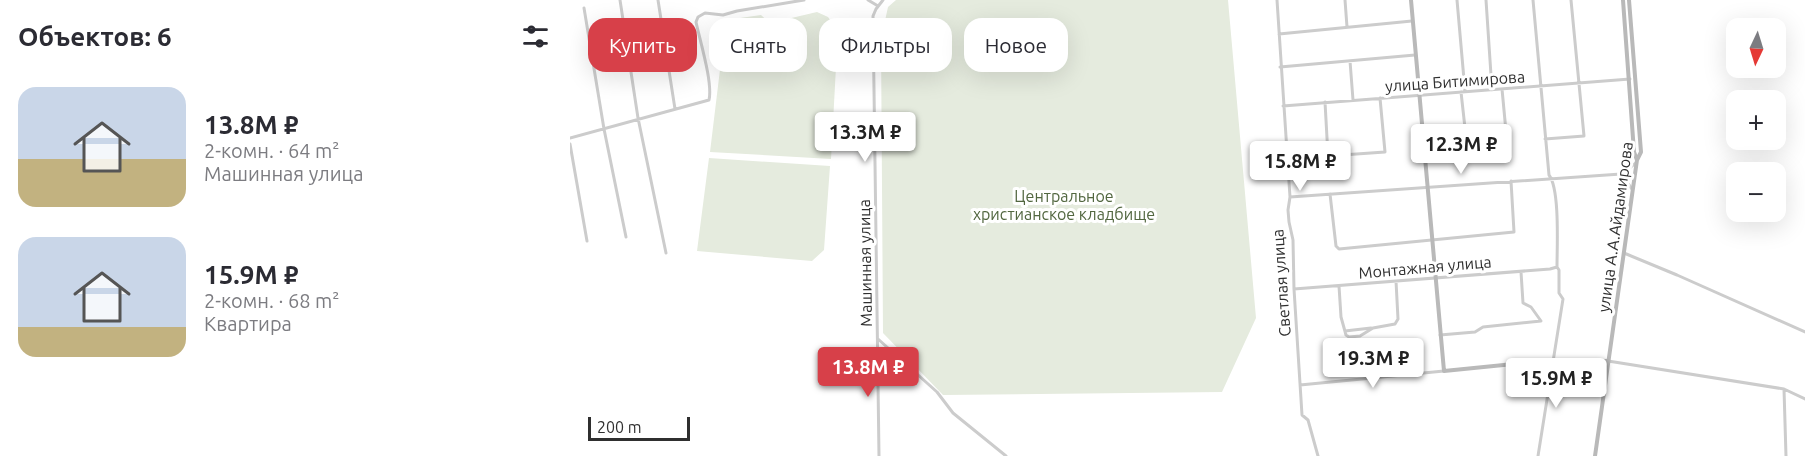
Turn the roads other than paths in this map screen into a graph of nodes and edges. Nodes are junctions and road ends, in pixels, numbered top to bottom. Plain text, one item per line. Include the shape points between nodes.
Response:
1 (620, 0) edge
2 (658, 0) edge
3 (804, 0) edge
4 (868, 0) edge
5 (883, 0) edge
6 (1277, 0) edge
7 (1345, 0) edge
8 (1411, 0) edge
9 (1457, 0) edge
10 (1486, 0) edge
11 (1533, 0) edge
12 (1571, 0) edge
13 (1623, 0) edge
14 (1629, 0) edge
15 (878, 6) junction
16 (584, 8) dead end
17 (1413, 21) junction
18 (1347, 27) junction
19 (1279, 34) junction
20 (1415, 55) junction
21 (1350, 61) junction
22 (1280, 67) junction
23 (1630, 79) junction
24 (1579, 83) junction
25 (1540, 86) junction
26 (1502, 89) junction
27 (1492, 90) junction
28 (1463, 92) junction
29 (1419, 95) junction
30 (1380, 98) junction
31 (1353, 100) junction
32 (1325, 102) junction
33 (1283, 106) junction
34 (675, 109) junction
35 (638, 118) junction
36 (603, 129) junction
37 (570, 138) edge
38 (1545, 139) junction
39 (570, 144) edge
40 (1634, 152) junction
41 (1641, 152) junction
42 (1636, 162) junction
43 (1621, 174) junction
44 (1551, 178) junction
45 (1511, 181) junction
46 (1427, 188) junction
47 (1633, 190) junction
48 (1330, 194) junction
49 (1290, 197) junction
50 (626, 237) dead end
51 (587, 241) dead end
52 (1432, 242) junction
53 (666, 253) dead end
54 (1624, 253) junction
55 (1557, 267) junction
56 (1521, 271) junction
57 (1435, 279) junction
58 (1396, 281) junction
59 (1339, 286) junction
60 (1294, 289) junction
61 (1373, 328) junction
62 (1345, 331) junction
63 (1805, 332) edge
64 (1440, 335) junction
65 (878, 339) junction
66 (1553, 360) junction
67 (1608, 361) junction
68 (1444, 371) junction
69 (1300, 385) junction
70 (1784, 389) junction
71 (1805, 399) edge
72 (1787, 455) edge
73 (879, 456) edge
74 (1006, 456) edge
75 (1318, 456) edge
76 (1538, 456) edge
77 (1595, 456) edge

1 - 35 street
2 - 34 street
3 - 34 street via 698,17 711,95 705,102
4 - 15 street
5 - 15 street
6 - 19 street, Светлая улица
7 - 18 street
8 - 17 main road
9 - 28 street
10 - 27 street
11 - 25 street
12 - 24 street
13 - 23 main road, улица А.А.Айдамирова
14 - 41 main road, улица А.А.Айдамирова
15 - 65 street, Машинная улица via 873,16
16 - 36 street
17 - 18 street
17 - 20 main road
18 - 19 street
19 - 22 street, Светлая улица
20 - 21 street
20 - 29 main road
21 - 22 street
21 - 31 street
22 - 33 street, Светлая улица
23 - 24 street, улица Битимирова
23 - 40 main road, улица А.А.Айдамирова
24 - 25 street, улица Битимирова
24 - 38 street via 1584,136
25 - 26 street, улица Битимирова
25 - 38 street
26 - 27 street, улица Битимирова
26 - 28 street via 1507,142 1467,146
27 - 28 street, улица Битимирова
28 - 29 street, улица Битимирова
29 - 30 street, улица Битимирова
29 - 46 main road
30 - 31 street, улица Битимирова
30 - 32 street via 1385,152 1328,156
31 - 32 street, улица Битимирова
32 - 33 street, улица Битимирова
33 - 49 street, Светлая улица
34 - 35 street
35 - 36 street
35 - 53 street
36 - 37 street
36 - 50 street
38 - 44 street
39 - 51 street
40 - 41 main road
40 - 42 main road, улица А.А.Айдамирова
41 - 42 main road, улица А.А.Айдамирова
42 - 43 street
42 - 47 main road, улица А.А.Айдамирова
43 - 44 street
43 - 47 street
44 - 45 street
44 - 55 street
45 - 46 street
45 - 52 street via 1514,232
46 - 48 street
46 - 52 main road
47 - 54 main road, улица А.А.Айдамирова
48 - 49 street
48 - 52 street via 1337,248
49 - 60 street, Светлая улица
52 - 57 main road
54 - 63 street
54 - 67 main road, улица А.А.Айдамирова
55 - 56 street, Монтажная улица
55 - 66 street via 1558,293 1563,299
56 - 57 street, Монтажная улица
56 - 64 street via 1523,303 1541,321
57 - 58 street, Монтажная улица
57 - 64 main road
58 - 59 street, Монтажная улица
58 - 61 street via 1398,319 1395,324
59 - 60 street, Монтажная улица
59 - 62 street
60 - 69 street, Светлая улица
61 - 62 street
61 - 62 street via 1360,336 1347,337
64 - 68 main road
65 - 73 street, Машинная улица
65 - 74 street via 938,392 953,413
66 - 67 main road
66 - 68 main road
66 - 76 street
67 - 70 street
67 - 77 main road, улица А.А.Айдамирова
68 - 69 street
69 - 75 street, Светлая улица via 1302,415 1308,420
70 - 71 street
70 - 72 street

